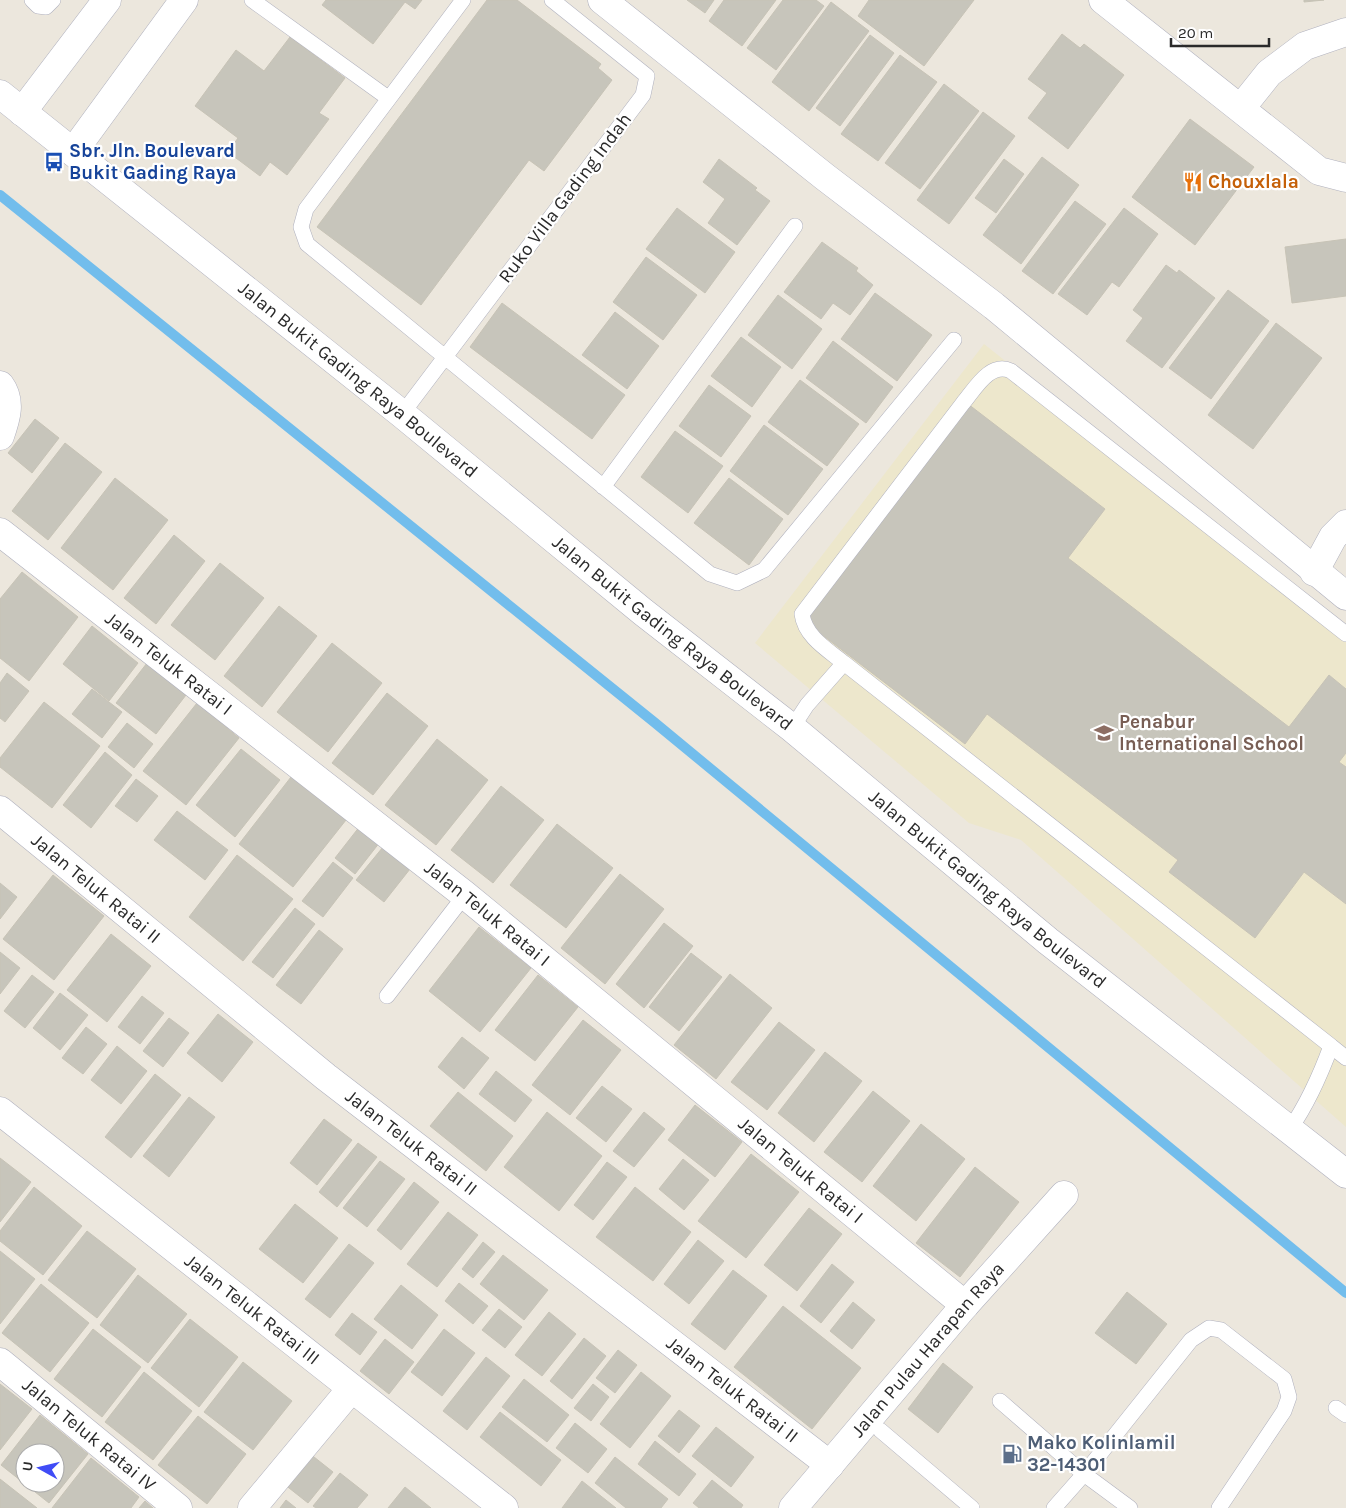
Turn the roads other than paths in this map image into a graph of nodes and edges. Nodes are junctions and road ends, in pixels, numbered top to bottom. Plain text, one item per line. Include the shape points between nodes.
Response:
1 (32, 0) edge
2 (53, 0) edge
3 (107, 0) edge
4 (184, 0) edge
5 (252, 0) edge
6 (463, 0) edge
7 (552, 0) edge
8 (602, 0) edge
9 (1103, 0) edge
10 (1346, 32) edge
11 (0, 94) edge
12 (388, 98) junction
13 (1241, 108) junction
14 (22, 112) junction
15 (73, 152) junction
16 (1346, 178) edge
17 (796, 226) dead end
18 (954, 340) dead end
19 (444, 358) junction
20 (0, 385) edge
21 (402, 414) junction
22 (0, 436) edge
23 (602, 487) junction
24 (1346, 524) edge
25 (0, 532) edge
26 (1314, 572) junction
27 (1346, 596) edge
28 (1346, 634) edge
29 (844, 663) junction
30 (792, 728) junction
31 (0, 810) edge
32 (465, 895) junction
33 (387, 996) dead end
34 (1330, 1046) junction
35 (1346, 1058) edge
36 (0, 1112) edge
37 (1290, 1129) junction
38 (1346, 1174) edge
39 (1064, 1195) dead end
40 (965, 1305) junction
41 (0, 1362) edge
42 (351, 1389) junction
43 (1000, 1401) dead end
44 (880, 1430) dead end
45 (830, 1465) junction
46 (1084, 1474) junction
47 (178, 1508) edge
48 (252, 1508) edge
49 (504, 1508) edge
50 (793, 1508) edge
51 (972, 1508) edge
52 (1054, 1508) edge
53 (1130, 1508) edge
54 (1219, 1508) edge

1 - 2 lane via 38,6 46,7
3 - 14 street
4 - 15 street
5 - 12 lane
6 - 12 lane
7 - 19 lane, Ruko Villa Gading Indah via 647,76 643,95
8 - 26 street via 994,306
9 - 13 street
10 - 13 street via 1304,46 1269,73
11 - 14 street, Jalan Bukit Gading Raya Boulevard
12 - 19 lane via 306,209 302,227 307,244
13 - 16 street via 1319,171
14 - 15 street, Jalan Bukit Gading Raya Boulevard
15 - 21 street, Jalan Bukit Gading Raya Boulevard
17 - 23 lane
18 - 23 lane via 764,570 737,583 710,574
19 - 21 lane, Ruko Villa Gading Indah
19 - 23 lane
20 - 22 street via 4,390 8,414
21 - 30 street, Jalan Bukit Gading Raya Boulevard via 643,612
24 - 26 street via 1333,537
25 - 32 street, Jalan Teluk Ratai I
26 - 27 street
28 - 29 lane via 1003,367 995,368 986,376 963,403 802,614 809,633
29 - 30 lane via 807,705
29 - 34 lane
30 - 37 street, Jalan Bukit Gading Raya Boulevard via 1048,940
31 - 45 street, Jalan Teluk Ratai II via 326,1077
32 - 33 lane
32 - 40 street, Jalan Teluk Ratai I
34 - 35 lane
34 - 37 lane via 1320,1076
36 - 42 street, Jalan Teluk Ratai III
37 - 38 street, Jalan Bukit Gading Raya Boulevard
39 - 40 street, Jalan Pulau Harapan Raya
40 - 45 street, Jalan Pulau Harapan Raya
41 - 47 street, Jalan Teluk Ratai IV
42 - 48 street
42 - 49 street, Jalan Teluk Ratai III
43 - 46 lane
44 - 51 lane
45 - 50 street, Jalan Pulau Harapan Raya
46 - 52 lane
46 - 53 lane
46 - 54 lane via 1191,1340 1209,1328 1221,1330 1284,1379 1289,1397 1284,1411

